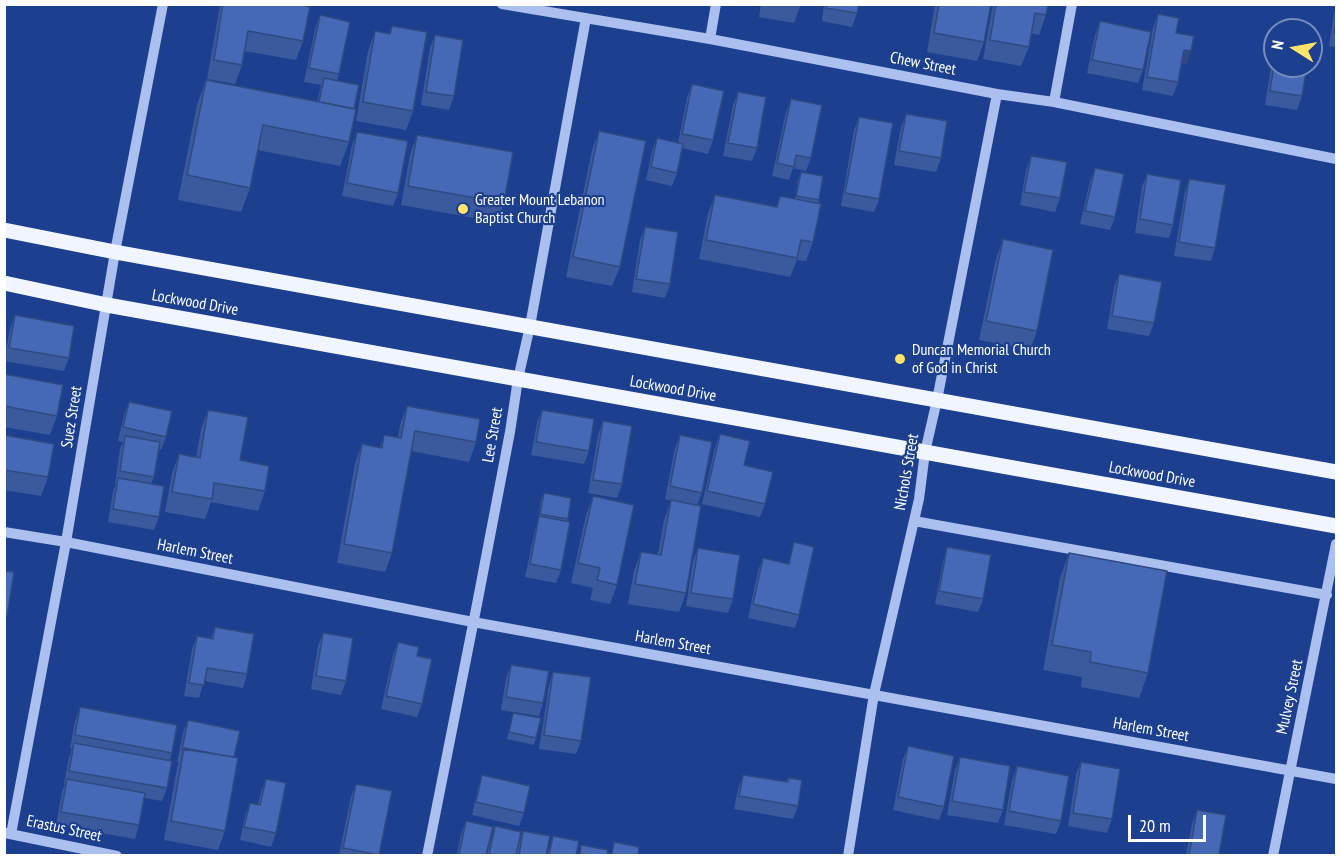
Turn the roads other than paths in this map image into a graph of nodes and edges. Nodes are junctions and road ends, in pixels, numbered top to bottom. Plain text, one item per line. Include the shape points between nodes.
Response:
1 (163, 4) edge
2 (502, 4) edge
3 (716, 4) edge
4 (1072, 4) edge
5 (586, 18) junction
6 (710, 39) junction
7 (997, 94) junction
8 (1054, 102) junction
9 (1336, 159) edge
10 (4, 230) edge
11 (115, 252) junction
12 (4, 283) edge
13 (106, 305) junction
14 (530, 326) junction
15 (518, 379) junction
16 (937, 400) junction
17 (925, 452) junction
18 (1336, 472) edge
19 (914, 520) junction
20 (1336, 526) edge
21 (4, 532) edge
22 (66, 542) junction
23 (1336, 544) edge
24 (1327, 595) junction
25 (473, 622) junction
26 (874, 694) junction
27 (1290, 771) junction
28 (1336, 779) edge
29 (8, 833) edge
30 (117, 855) edge
31 (427, 855) edge
32 (848, 855) edge
33 (1273, 855) edge

1 - 11 street, Suez Street
2 - 5 street, Chew Street
3 - 6 street
4 - 8 street
5 - 6 street, Chew Street
5 - 14 street, Lee Street
6 - 7 street, Chew Street
7 - 8 street, Chew Street
7 - 16 street, Nichols Street
8 - 9 street, Chew Street
10 - 11 main road
11 - 13 street, Suez Street
11 - 14 main road
12 - 13 main road, Lockwood Drive
13 - 15 main road, Lockwood Drive
13 - 22 street, Suez Street
14 - 15 street, Lee Street
14 - 16 main road
15 - 17 main road, Lockwood Drive
15 - 25 street, Lee Street
16 - 17 street, Nichols Street
16 - 18 main road
17 - 19 street, Nichols Street
17 - 20 main road, Lockwood Drive
19 - 24 street
19 - 26 street, Nichols Street
21 - 22 street, Harlem Street
22 - 25 street, Harlem Street
22 - 29 street, Suez Street
23 - 24 street, Mulvey Street
24 - 27 street, Mulvey Street
25 - 26 street, Harlem Street
25 - 31 street, Lee Street
26 - 27 street, Harlem Street
26 - 32 street, Nichols Street
27 - 28 street, Harlem Street
27 - 33 street, Mulvey Street
29 - 30 street, Erastus Street

